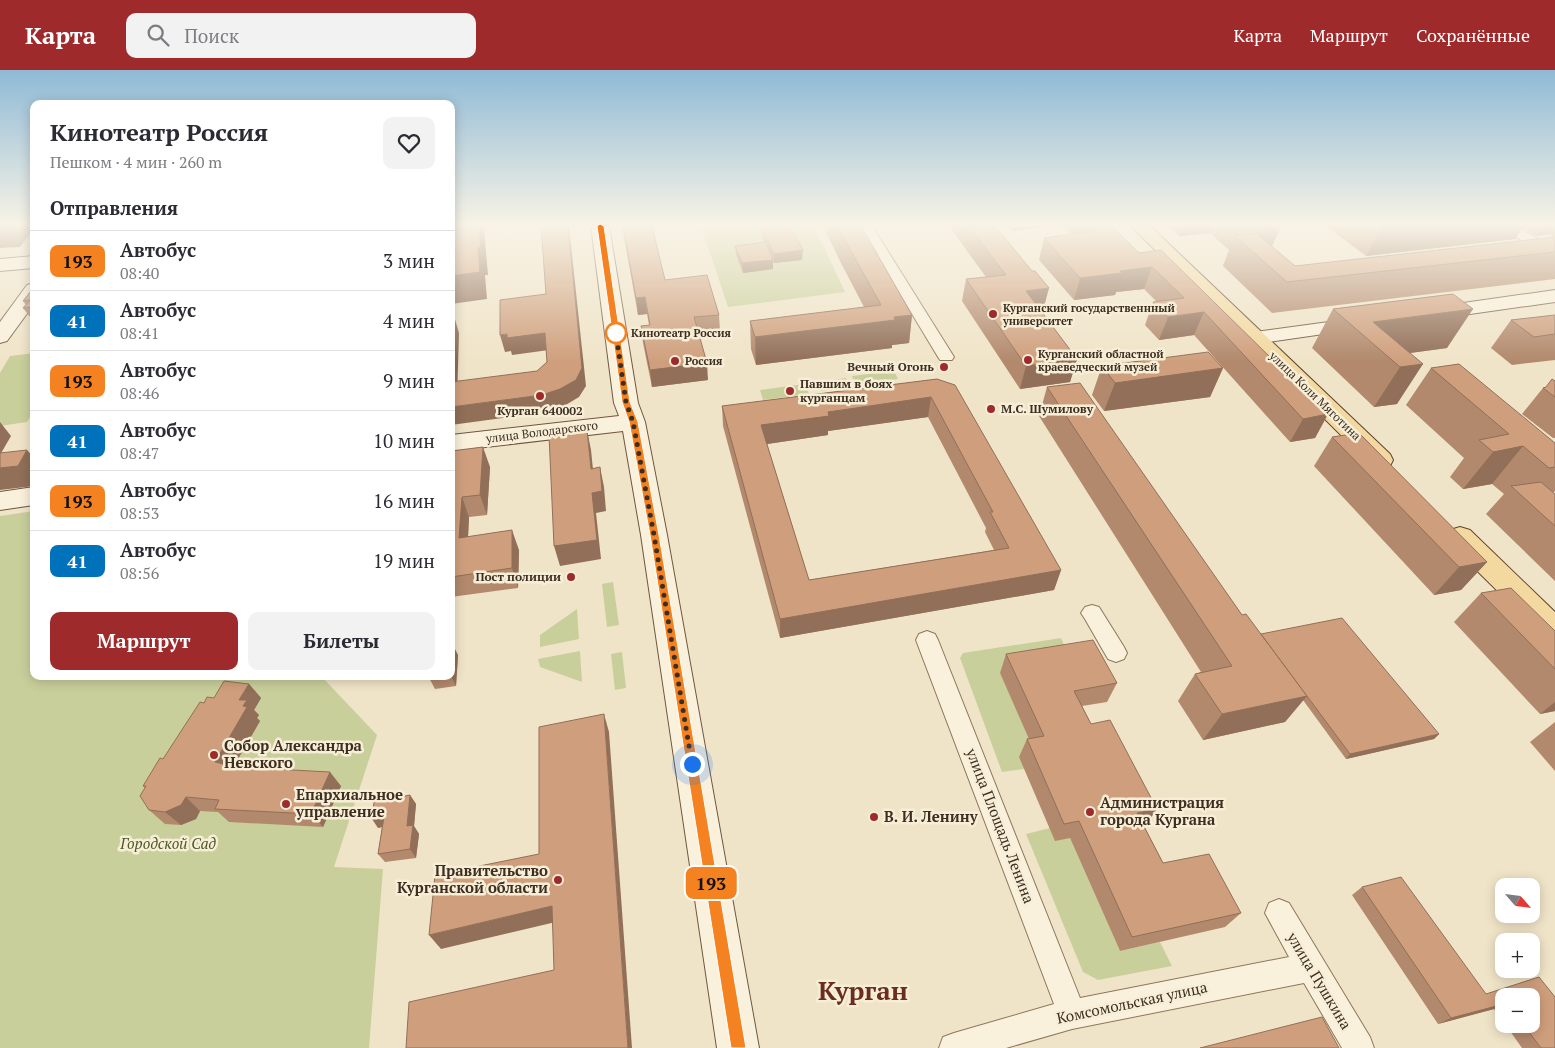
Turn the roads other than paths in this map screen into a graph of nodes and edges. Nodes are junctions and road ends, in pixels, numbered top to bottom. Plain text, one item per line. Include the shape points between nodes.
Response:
1 (607, 272) edge
2 (893, 272) edge
3 (1187, 272) edge
4 (30, 295) edge
5 (1555, 296) edge
6 (1411, 317) edge
7 (1373, 322) edge
8 (0, 337) edge
9 (1255, 338) junction
10 (946, 357) dead end
11 (633, 422) junction
12 (455, 443) edge
13 (1399, 478) edge
14 (30, 497) edge
15 (0, 501) edge
16 (1442, 519) edge
17 (1092, 613) dead end
18 (1555, 630) edge
19 (927, 640) dead end
20 (1116, 653) dead end
21 (1279, 913) dead end
22 (1311, 967) junction
23 (1072, 1014) junction
24 (738, 1048) edge
25 (954, 1048) edge
26 (1360, 1048) edge

1 - 11 main road via 626,402
2 - 10 street
3 - 9 main road, улица Коли Мяготина
4 - 8 main road
5 - 6 main road
7 - 9 main road
9 - 13 main road, улица Коли Мяготина
11 - 12 main road, улица Володарского
11 - 24 main road via 660,567
14 - 15 main road
16 - 18 main road
17 - 20 street
19 - 23 street, улица Площадь Ленина
21 - 22 street, улица Пушкина
22 - 23 street, Комсомольская улица
22 - 26 street, улица Пушкина
23 - 25 street, Комсомольская улица

